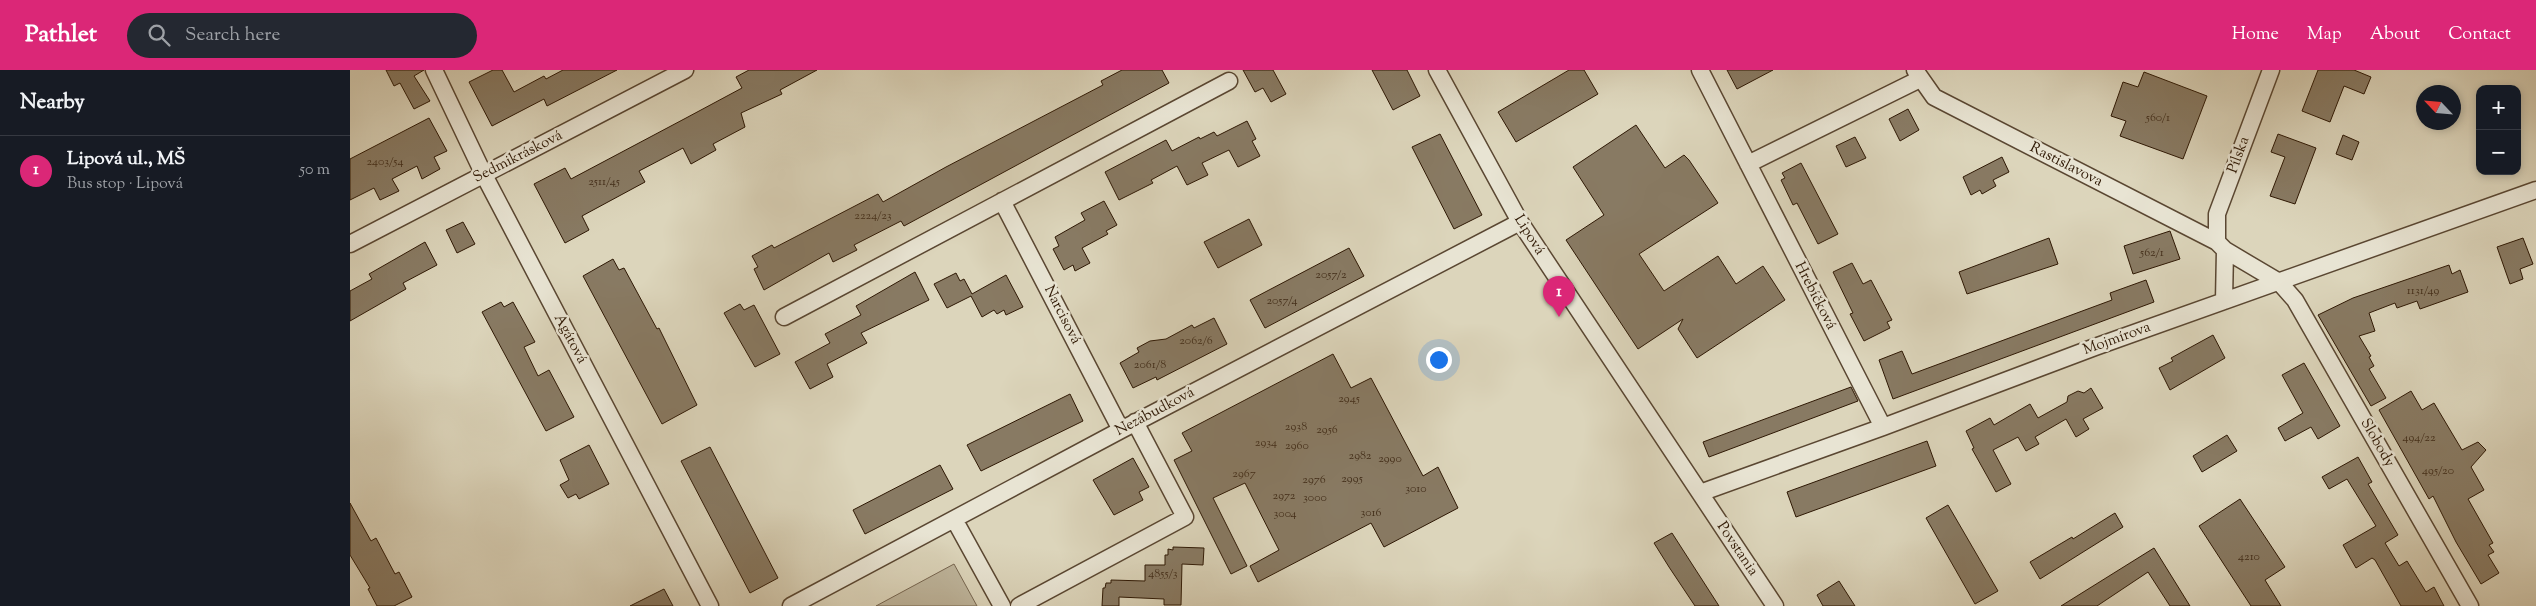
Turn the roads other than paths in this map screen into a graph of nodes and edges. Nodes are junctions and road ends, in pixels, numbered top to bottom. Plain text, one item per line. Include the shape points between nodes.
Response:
1 (434, 70) edge
2 (685, 70) edge
3 (1438, 70) edge
4 (1700, 70) edge
5 (2271, 70) edge
6 (1917, 74) edge
7 (1229, 81) dead end
8 (1748, 164) junction
9 (484, 175) junction
10 (2536, 190) edge
11 (1002, 201) junction
12 (1520, 222) junction
13 (350, 244) edge
14 (2221, 246) junction
15 (2279, 282) junction
16 (2224, 301) junction
17 (784, 317) dead end
18 (1128, 426) junction
19 (1883, 427) junction
20 (1700, 493) junction
21 (954, 519) junction
22 (710, 606) edge
23 (791, 606) edge
24 (1002, 606) edge
25 (1019, 606) edge
26 (1775, 606) edge
27 (2470, 606) edge

1 - 9 street, Agátová
2 - 9 street, Sedmikrásková
3 - 12 street, Lipová
4 - 8 street, Hrebíčková
5 - 14 street, Pílska via 2217,214
6 - 8 street
6 - 14 street, Rastislavova via 1934,97
7 - 11 street
8 - 19 street, Hrebíčková
9 - 13 street, Sedmikrásková
9 - 22 street, Agátová
10 - 15 street, Mojmírova
11 - 17 street
11 - 18 street, Narcisová
12 - 18 street, Nezábudková
12 - 20 street, Lipová
14 - 15 street, Rastislavova
14 - 16 street
15 - 16 street, Mojmírova
15 - 27 street, Slobody via 2295,300
16 - 19 street, Mojmírova
18 - 21 street, Nezábudková
18 - 25 street, Narcisová via 1185,517
19 - 20 street, Mojmírova
20 - 26 street, Povstania
21 - 23 street, Nezábudková
21 - 24 street

